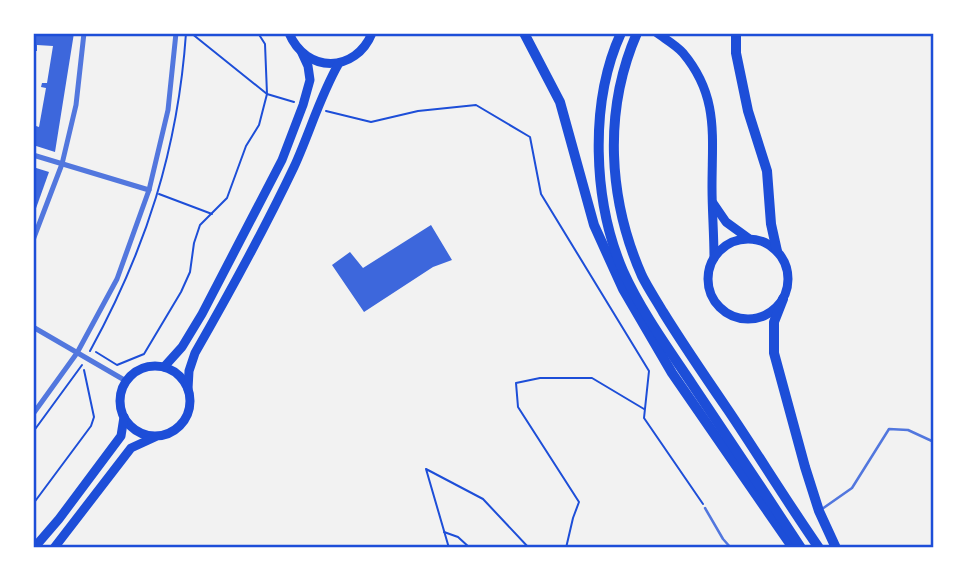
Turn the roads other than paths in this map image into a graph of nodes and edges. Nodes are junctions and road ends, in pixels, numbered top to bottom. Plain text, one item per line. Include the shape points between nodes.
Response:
1 (85, 33) edge
2 (176, 33) edge
3 (289, 33) edge
4 (372, 33) edge
5 (524, 33) edge
6 (621, 33) edge
7 (637, 33) edge
8 (657, 33) edge
9 (736, 33) edge
10 (302, 52) junction
11 (339, 63) junction
12 (33, 155) edge
13 (62, 163) junction
14 (149, 190) junction
15 (712, 201) junction
16 (748, 238) junction
17 (33, 240) edge
18 (777, 251) junction
19 (713, 258) junction
20 (783, 299) junction
21 (33, 327) edge
22 (77, 353) junction
23 (164, 367) junction
24 (126, 381) junction
25 (188, 389) junction
26 (33, 414) edge
27 (124, 417) junction
28 (157, 436) junction
29 (934, 442) edge
30 (705, 508) road end
31 (819, 511) junction
32 (781, 530) junction
33 (34, 548) edge
34 (54, 548) edge
35 (730, 548) edge
36 (788, 548) edge
37 (793, 548) edge
38 (801, 548) edge
39 (818, 548) edge
40 (836, 548) edge

1 - 13 street via 76,105
2 - 14 street via 168,110
3 - 10 main road
4 - 11 main road via 361,52
5 - 32 highway via 560,102 594,225 624,289 672,373
6 - 38 highway via 603,97 599,155 606,216 623,271 658,333
7 - 39 highway via 622,75 614,131 618,205 627,237 643,278 676,333
8 - 15 main road via 682,51 702,82 713,120
9 - 18 highway via 748,111 767,171
10 - 11 main road via 313,60
10 - 23 main road via 310,80 282,160 182,347
11 - 25 main road via 253,250 195,353
12 - 13 street
13 - 14 street
13 - 17 street
14 - 22 street via 117,279
15 - 16 main road via 726,222
15 - 19 main road
16 - 18 main road
16 - 19 main road via 723,247
18 - 20 main road via 788,274
19 - 20 main road via 708,282 711,294 727,313 752,319 775,309
20 - 31 highway via 774,322 774,353
21 - 22 street
22 - 24 street
22 - 26 street
23 - 24 main road via 143,368
23 - 25 main road via 183,379
24 - 27 main road via 120,398
25 - 28 main road via 189,411 184,420 168,434
27 - 28 main road via 138,432
27 - 33 main road via 121,436
28 - 34 main road via 131,448
29 - 31 lane via 908,430 890,429 852,488
30 - 35 lane
31 - 40 highway
32 - 36 lane
32 - 37 highway

